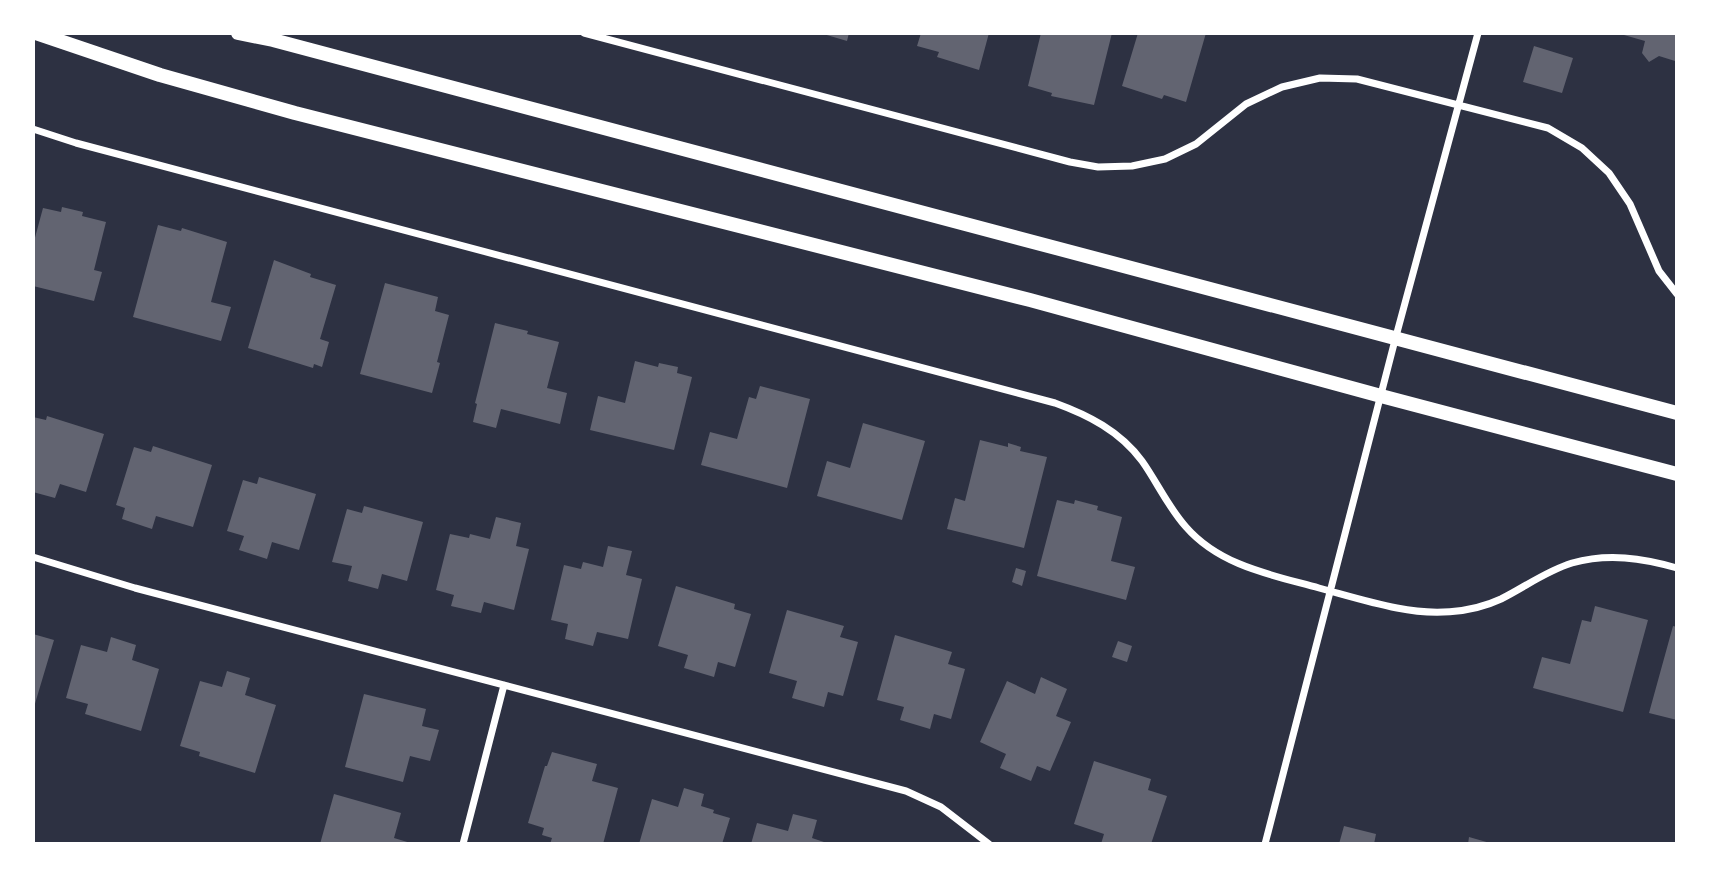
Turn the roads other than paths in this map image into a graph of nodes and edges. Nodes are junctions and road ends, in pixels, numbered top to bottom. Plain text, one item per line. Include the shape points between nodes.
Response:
1 (36, 33) edge
2 (238, 33) edge
3 (584, 33) edge
4 (1478, 33) edge
5 (1458, 104) junction
6 (33, 128) edge
7 (1677, 294) edge
8 (1395, 340) junction
9 (1381, 396) junction
10 (1677, 413) edge
11 (1677, 474) edge
12 (33, 557) edge
13 (1677, 568) edge
14 (1331, 591) junction
15 (505, 685) junction
16 (463, 844) edge
17 (989, 844) edge
18 (1265, 844) edge

1 - 9 main road via 160,75 295,113 1017,296
2 - 8 main road
3 - 5 street via 1098,167 1165,159 1196,144 1246,104 1282,87 1320,78 1357,79
4 - 5 street
5 - 7 street via 1548,128 1583,148 1609,173 1630,204 1659,271
5 - 8 street
6 - 14 street via 1055,402 1089,416 1117,435 1141,459 1186,528 1209,547 1247,568
8 - 9 street
8 - 10 main road
9 - 11 main road
9 - 14 street
12 - 15 street
13 - 14 street via 1642,558 1572,563 1500,599 1462,611 1394,608
14 - 18 street
15 - 16 street
15 - 17 street via 906,791 941,807

